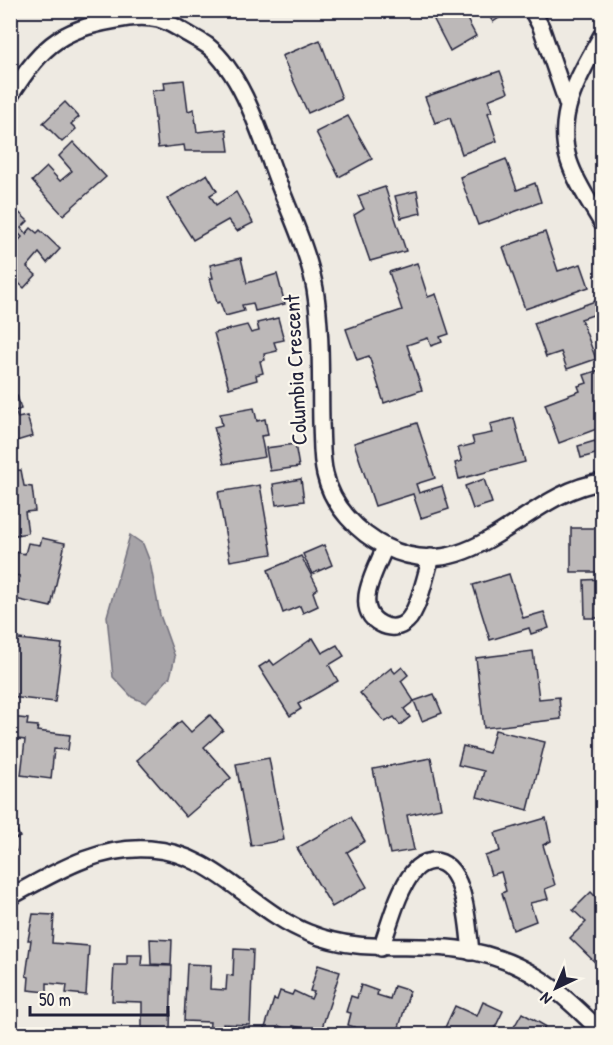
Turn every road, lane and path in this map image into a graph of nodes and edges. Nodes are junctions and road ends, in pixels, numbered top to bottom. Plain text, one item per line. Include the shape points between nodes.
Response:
1 (532, 10) edge
2 (150, 13) edge
3 (603, 35) edge
4 (10, 96) edge
5 (567, 104) junction
6 (603, 223) edge
7 (603, 482) edge
8 (385, 547) junction
9 (431, 557) junction
10 (10, 897) edge
11 (381, 948) junction
12 (471, 952) junction
13 (603, 1033) edge

1 - 5 street
2 - 4 street, Columbia Crescent via 67,33 30,66
2 - 8 street, Columbia Crescent via 208,47 243,94 307,257 315,288 325,474 341,509 369,538
3 - 5 street
5 - 6 street via 564,136 569,162
7 - 9 street, Columbia Crescent via 586,484 557,497 476,548
8 - 9 street, Columbia Crescent
8 - 9 street via 366,600 366,611 385,627 397,627 414,612
10 - 11 street via 85,858 113,850 151,849 191,858 218,872 296,928 332,942
11 - 12 street
11 - 12 street via 413,871 431,861 440,862 457,877
12 - 13 street via 492,955 528,970 563,994

